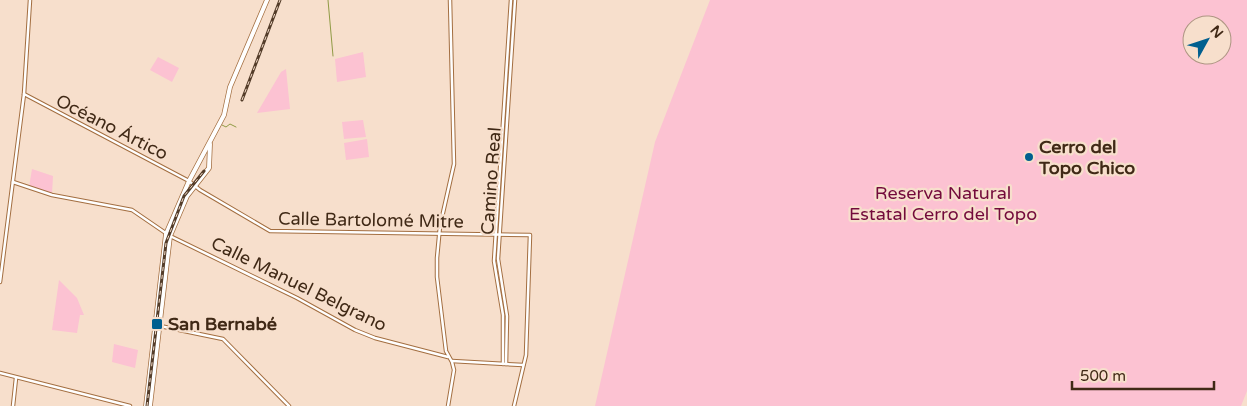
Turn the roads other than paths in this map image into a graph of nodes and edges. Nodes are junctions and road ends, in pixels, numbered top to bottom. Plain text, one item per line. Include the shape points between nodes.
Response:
1 (30, 0) edge
2 (267, 0) edge
3 (450, 0) edge
4 (511, 0) edge
5 (515, 0) edge
6 (24, 94) junction
7 (211, 140) junction
8 (199, 180) junction
9 (190, 181) junction
10 (13, 182) junction
11 (194, 186) junction
12 (200, 190) junction
13 (439, 233) junction
14 (497, 234) junction
15 (168, 235) junction
16 (0, 282) edge
17 (160, 326) junction
18 (448, 357) junction
19 (452, 361) junction
20 (505, 364) junction
21 (523, 365) junction
22 (0, 373) edge
23 (16, 377) junction
24 (13, 406) edge
25 (130, 406) edge
26 (146, 406) edge
27 (150, 406) edge
28 (289, 406) edge
29 (448, 406) edge
30 (514, 406) edge

1 - 6 street
2 - 7 main road via 230,88 224,115
3 - 13 street via 454,164
4 - 14 street, Camino Real
5 - 14 street, Camino Real
6 - 9 street, Océano Ártico
6 - 10 street
7 - 8 main road via 209,166
7 - 9 main road
8 - 11 main road
8 - 12 main road
9 - 11 street, Calle Bartolomé Mitre
9 - 15 main road
10 - 15 street, Calle Manuel Belgrano via 52,195 130,210
10 - 16 street
11 - 12 street, Calle Bartolomé Mitre
11 - 15 main road
12 - 13 street, Calle Bartolomé Mitre via 270,231
13 - 14 street, Calle Bartolomé Mitre
13 - 18 street via 437,277
14 - 20 street, Camino Real via 508,321
14 - 21 street, Calle Bartolomé Mitre via 530,235
15 - 17 main road
15 - 18 street, Calle Manuel Belgrano via 366,335
15 - 26 main road
17 - 27 main road
17 - 28 street via 223,339
18 - 19 street
19 - 20 street
19 - 29 street via 454,375
20 - 21 street
21 - 30 street
22 - 23 street
23 - 24 street
23 - 25 street

